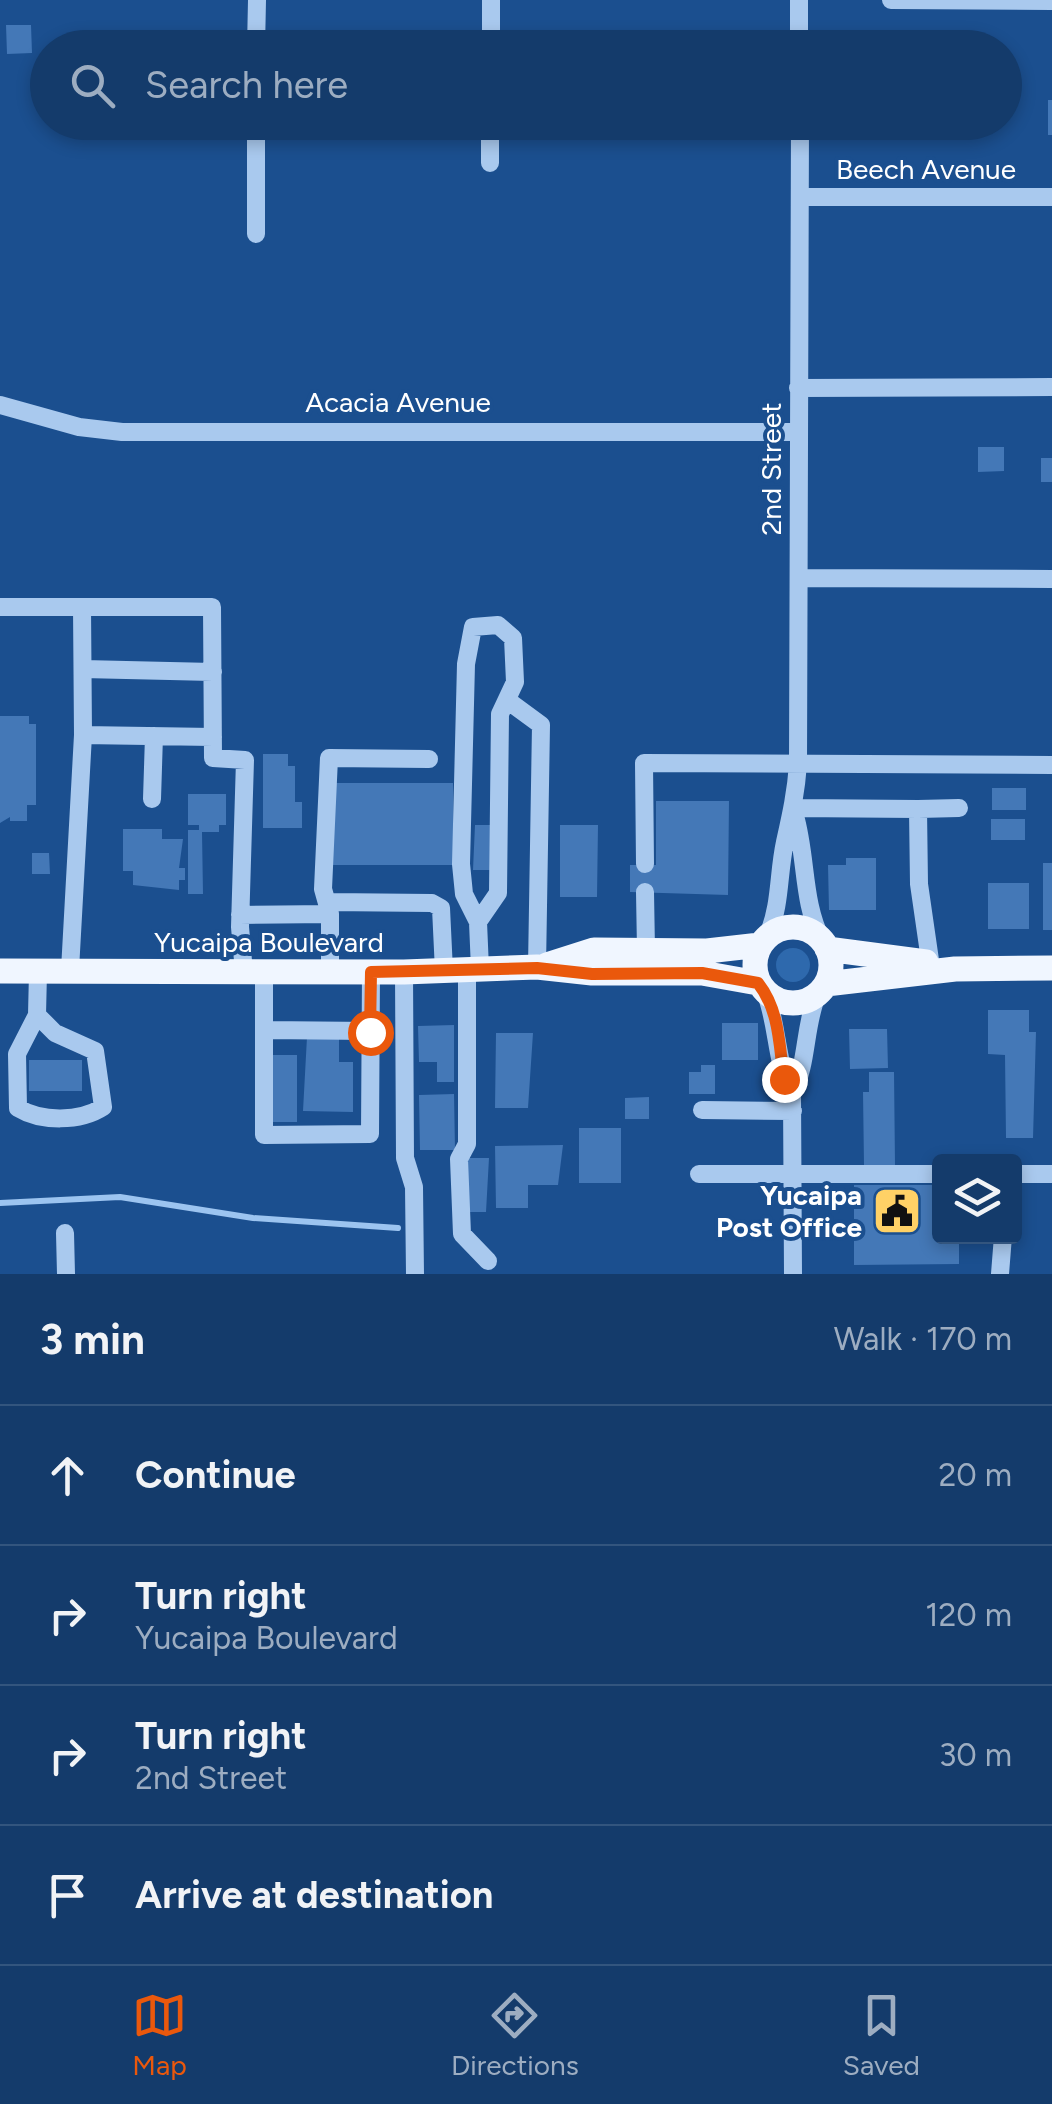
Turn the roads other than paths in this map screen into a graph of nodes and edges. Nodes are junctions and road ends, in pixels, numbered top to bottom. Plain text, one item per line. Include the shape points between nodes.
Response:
1 (256, 0) edge
2 (491, 0) edge
3 (799, 0) edge
4 (891, 0) edge
5 (1052, 0) edge
6 (256, 30) edge
7 (491, 30) edge
8 (800, 30) edge
9 (256, 140) edge
10 (490, 140) edge
11 (800, 140) edge
12 (490, 163) dead end
13 (800, 197) junction
14 (1052, 197) edge
15 (256, 234) dead end
16 (1052, 387) edge
17 (798, 388) junction
18 (0, 405) edge
19 (799, 432) junction
20 (800, 578) junction
21 (1052, 578) edge
22 (0, 607) edge
23 (82, 607) junction
24 (83, 670) junction
25 (213, 672) junction
26 (507, 700) junction
27 (83, 735) junction
28 (154, 736) junction
29 (213, 737) junction
30 (428, 759) dead end
31 (798, 764) junction
32 (1052, 766) edge
33 (152, 799) dead end
34 (918, 808) junction
35 (959, 808) dead end
36 (795, 812) junction
37 (645, 864) dead end
38 (645, 892) dead end
39 (329, 908) junction
40 (240, 915) junction
41 (478, 922) junction
42 (764, 940) junction
43 (825, 945) junction
44 (646, 950) junction
45 (537, 968) junction
46 (940, 968) junction
47 (1052, 968) edge
48 (70, 970) junction
49 (464, 970) junction
50 (0, 971) edge
51 (38, 972) junction
52 (254, 972) junction
53 (330, 972) junction
54 (371, 972) junction
55 (404, 972) junction
56 (762, 988) junction
57 (822, 990) junction
58 (38, 1015) junction
59 (264, 1030) junction
60 (370, 1032) junction
61 (792, 1102) junction
62 (702, 1110) dead end
63 (793, 1173) junction
64 (699, 1174) dead end
65 (932, 1174) edge
66 (1022, 1174) edge
67 (1052, 1174) edge
68 (65, 1234) dead end
69 (1002, 1244) edge
70 (488, 1262) dead end
71 (66, 1274) edge
72 (416, 1274) edge
73 (793, 1274) edge
74 (1000, 1274) edge

1 - 6 street
2 - 7 street
3 - 8 street
4 - 5 street
9 - 15 street
10 - 12 street
11 - 13 street, 2nd Street
13 - 14 street, Beech Avenue
13 - 17 street, 2nd Street
16 - 17 street
17 - 19 street, 2nd Street
18 - 19 street, Acacia Avenue via 122,432
19 - 20 street, 2nd Street
20 - 21 street
20 - 31 street, 2nd Street
22 - 23 street
23 - 24 street
23 - 25 street via 212,607
24 - 25 street
24 - 27 street
25 - 29 street
26 - 41 street via 500,714 498,894
26 - 41 street via 516,682 513,638 498,625 473,627 466,664 461,864 464,894
26 - 45 street via 541,725
27 - 28 street
27 - 48 street
28 - 29 street
28 - 33 street
29 - 40 street via 213,758 245,760
30 - 39 street via 329,758 323,889
31 - 32 street
31 - 36 street, 2nd Street
31 - 37 street via 644,763
34 - 35 street
34 - 36 street
34 - 46 street via 919,884
36 - 42 street, 2nd Street via 780,898
36 - 43 street, 2nd Street via 810,911
38 - 44 street
39 - 40 street
39 - 49 street via 432,903 441,908
39 - 53 street
40 - 52 street
41 - 49 street
42 - 43 main road via 793,927 805,928
42 - 44 main road, Yucaipa Boulevard
42 - 56 main road via 754,958
43 - 46 main road
43 - 57 main road via 832,966
44 - 45 main road, Yucaipa Boulevard via 594,950
45 - 49 main road, Yucaipa Boulevard
45 - 56 main road, Yucaipa Boulevard via 702,973
46 - 47 main road
46 - 57 main road
48 - 51 main road, Yucaipa Boulevard
48 - 52 main road, Yucaipa Boulevard
49 - 55 main road, Yucaipa Boulevard
49 - 70 street via 462,1234
50 - 51 main road, Yucaipa Boulevard
51 - 58 street
52 - 53 main road, Yucaipa Boulevard
52 - 59 street
53 - 54 main road, Yucaipa Boulevard
54 - 55 main road, Yucaipa Boulevard
54 - 60 street
55 - 72 street via 406,1158 414,1187
56 - 57 main road via 791,1004
56 - 61 street via 779,1032
57 - 61 street
58 - 58 street via 54,1033 95,1050 104,1107 60,1118 32,1117 18,1108 17,1054
59 - 60 street
59 - 60 street via 264,1136 370,1134
61 - 62 street
61 - 63 street
63 - 64 street
63 - 65 street
63 - 73 street
66 - 67 street
68 - 71 street
69 - 74 street

